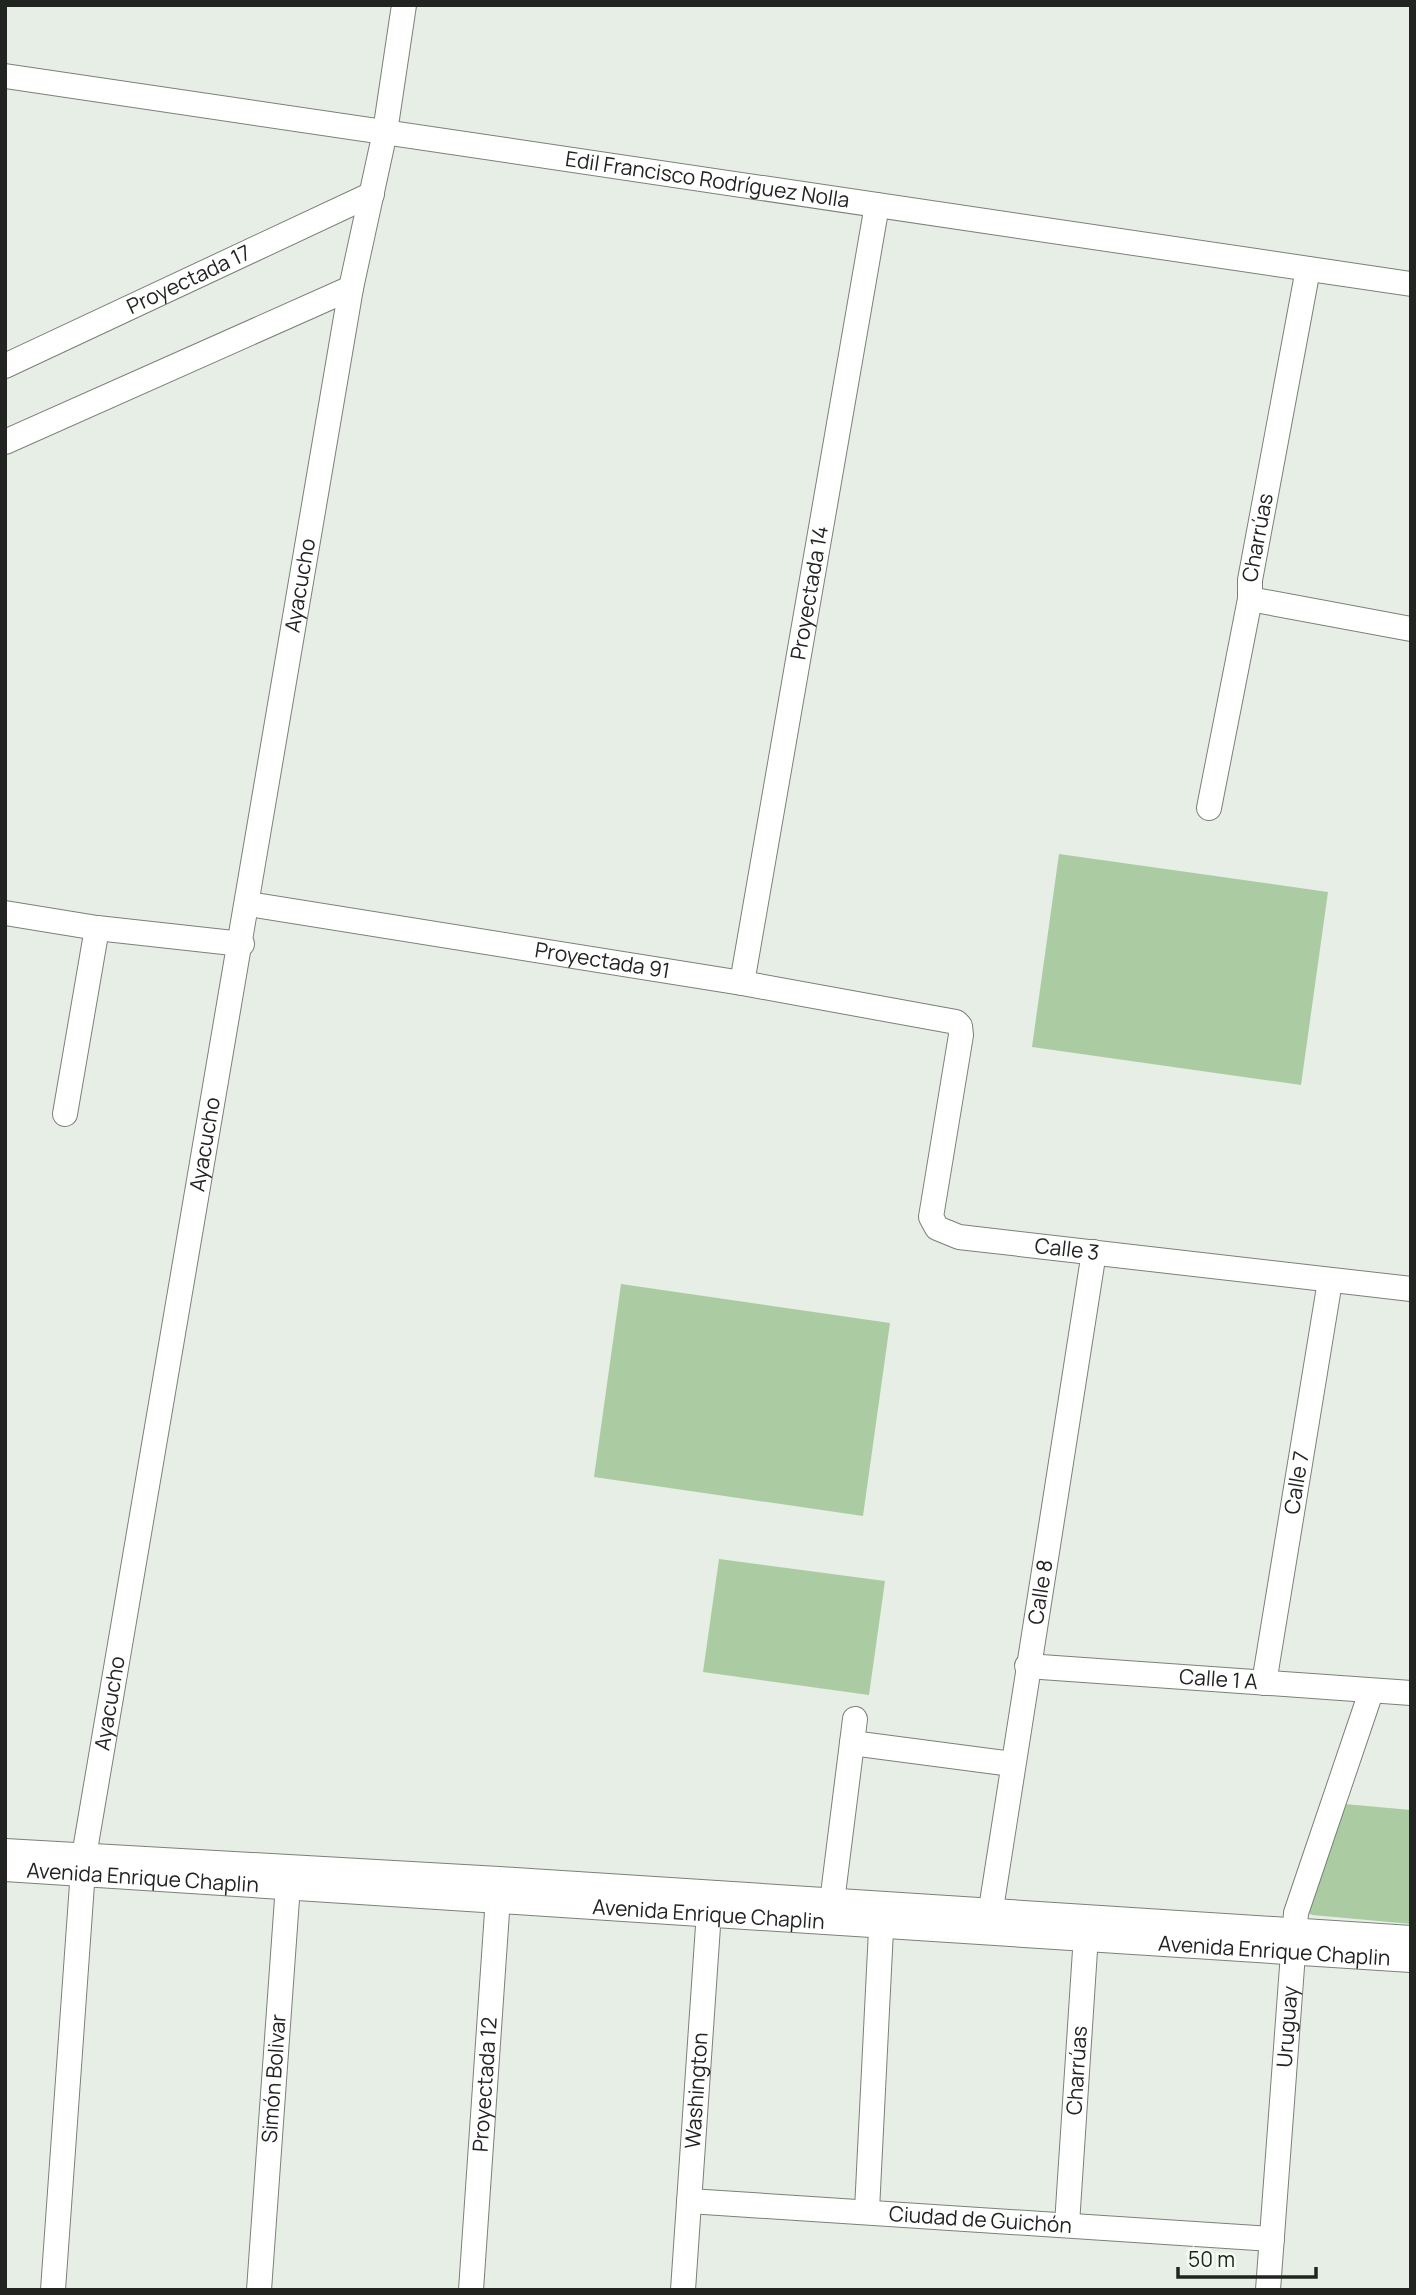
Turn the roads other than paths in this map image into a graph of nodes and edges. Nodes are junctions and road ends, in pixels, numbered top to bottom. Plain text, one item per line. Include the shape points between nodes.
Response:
1 (404, 5) edge
2 (5, 76) edge
3 (385, 132) junction
4 (372, 194) junction
5 (877, 205) junction
6 (1308, 269) junction
7 (1411, 284) edge
8 (351, 288) junction
9 (5, 366) edge
10 (5, 442) edge
11 (1250, 599) junction
12 (1411, 629) edge
13 (1209, 808) dead end
14 (248, 904) junction
15 (5, 913) edge
16 (97, 928) junction
17 (242, 944) junction
18 (742, 983) junction
19 (956, 1022) joint
20 (65, 1114) dead end
21 (1094, 1252) junction
22 (1330, 1281) junction
23 (1411, 1289) edge
24 (1027, 1666) junction
25 (1264, 1683) junction
26 (1371, 1692) junction
27 (1411, 1693) edge
28 (1012, 1764) junction
29 (5, 1851) edge
30 (84, 1865) junction
31 (5, 1869) edge
32 (288, 1877) junction
33 (499, 1889) junction
34 (832, 1902) junction
35 (709, 1903) junction
36 (882, 1916) junction
37 (989, 1921) junction
38 (1086, 1927) junction
39 (1411, 1938) edge
40 (1293, 1941) junction
41 (1411, 1960) edge
42 (689, 2201) junction
43 (867, 2210) junction
44 (1067, 2224) junction
45 (1272, 2239) junction
46 (53, 2290) edge
47 (259, 2290) edge
48 (471, 2290) edge
49 (683, 2290) edge
50 (1268, 2290) edge

1 - 3 street, Ayacucho
2 - 3 street, Edil Francisco Rodríguez Nolla
3 - 4 street, Ayacucho
3 - 5 street, Edil Francisco Rodríguez Nolla
4 - 8 street, Ayacucho
4 - 9 street, Proyectada 17
5 - 6 street, Edil Francisco Rodríguez Nolla
5 - 18 street, Proyectada 14
6 - 7 street, Edil Francisco Rodríguez Nolla
6 - 11 street, Charrúas
8 - 10 street
8 - 14 street, Ayacucho
11 - 12 street
11 - 13 street, Charrúas
14 - 17 street, Ayacucho
14 - 18 street, Proyectada 91
15 - 16 street
16 - 17 street
16 - 20 street
17 - 30 street, Ayacucho
18 - 19 street, Proyectada 91
19 - 21 street, Calle 3 via 961,1035 931,1217 937,1228 959,1237
21 - 22 street, Calle 3
21 - 24 street, Calle 8
22 - 23 street, Calle 3
22 - 25 street, Calle 7
24 - 25 street, Calle 1 A
24 - 28 street, Calle 8
25 - 26 street, Calle 1 A
26 - 27 street, Calle 1 A
26 - 40 street, Uruguay via 1296,1913
28 - 34 street via 854,1731
28 - 37 street, Calle 8
29 - 30 street, Avenida Enrique Chaplin
30 - 31 street, Avenida Enrique Chaplin
30 - 32 street, Avenida Enrique Chaplin
30 - 46 street, Ayacucho
32 - 33 street, Avenida Enrique Chaplin
32 - 47 street, Simón Bolivar
33 - 35 street, Avenida Enrique Chaplin
33 - 48 street, Proyectada 12
34 - 35 street, Avenida Enrique Chaplin
34 - 36 street, Avenida Enrique Chaplin
35 - 36 street, Avenida Enrique Chaplin
35 - 42 street, Washington
36 - 37 street, Avenida Enrique Chaplin
36 - 43 street
37 - 38 street, Avenida Enrique Chaplin
38 - 40 street, Avenida Enrique Chaplin
38 - 44 street, Charrúas
39 - 40 street, Avenida Enrique Chaplin
40 - 41 street, Avenida Enrique Chaplin
40 - 45 street, Uruguay
42 - 43 street, Ciudad de Guichón
42 - 49 street, Washington
43 - 44 street, Ciudad de Guichón
44 - 45 street, Ciudad de Guichón
45 - 50 street, Uruguay

